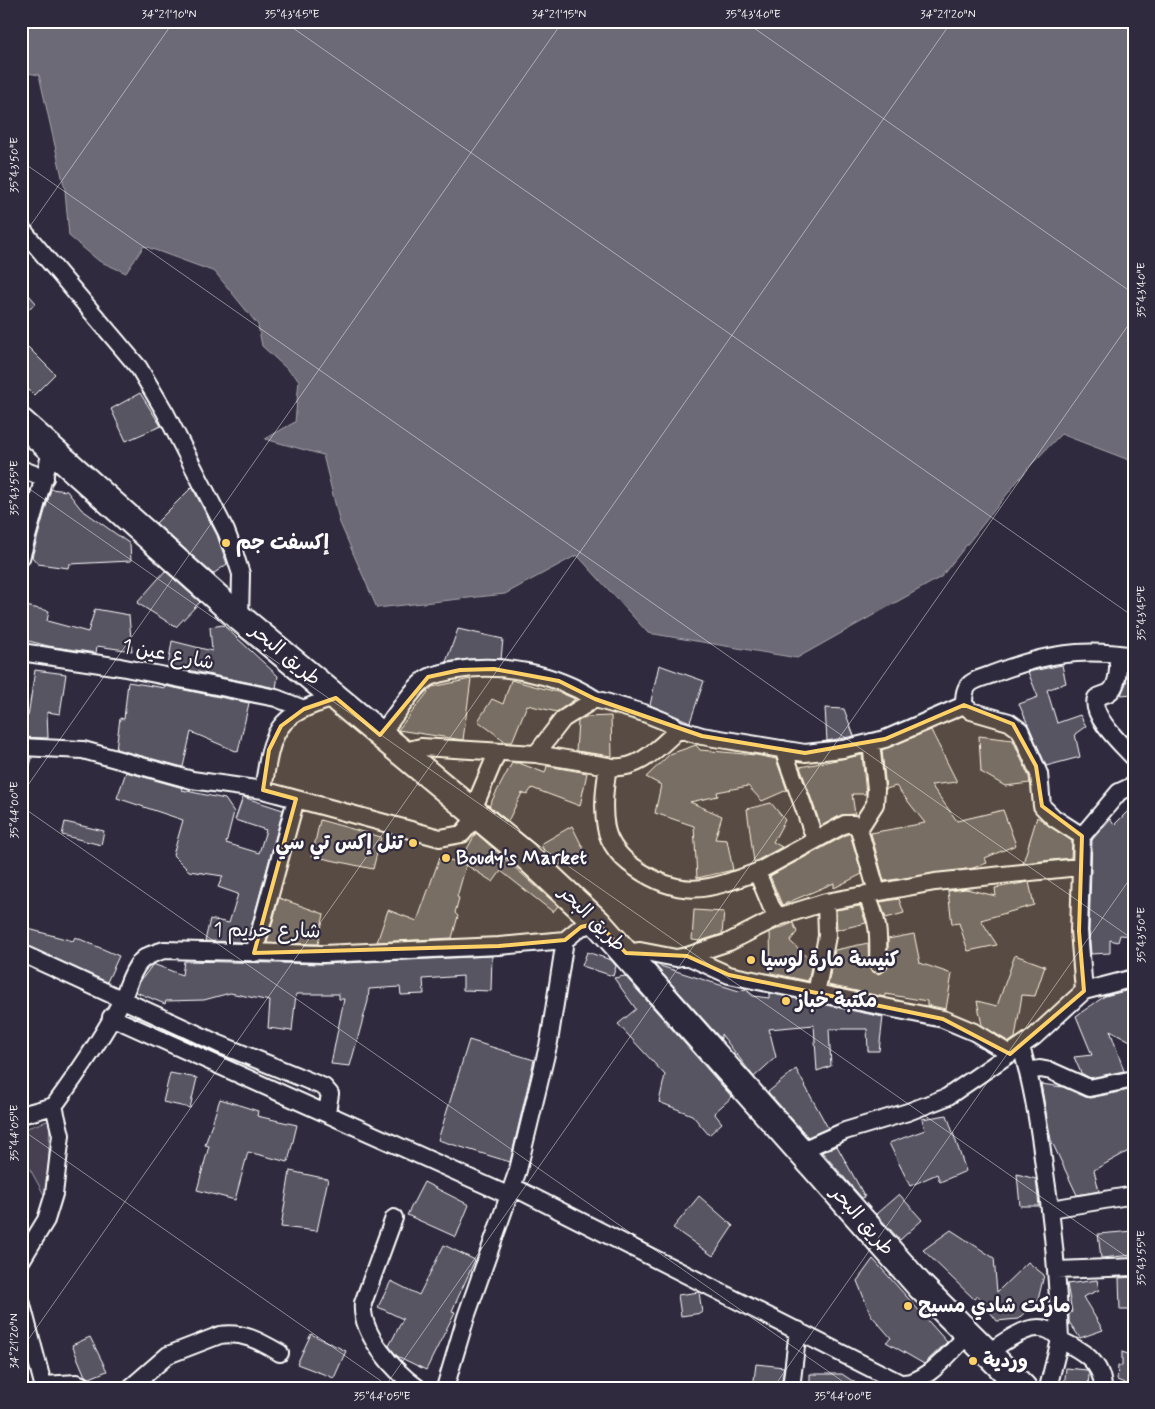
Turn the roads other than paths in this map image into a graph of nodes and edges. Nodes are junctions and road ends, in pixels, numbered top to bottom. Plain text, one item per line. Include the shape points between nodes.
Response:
1 (21, 228) edge
2 (21, 422) edge
3 (52, 449) junction
4 (21, 469) edge
5 (44, 478) junction
6 (21, 558) edge
7 (240, 618) junction
8 (21, 652) edge
9 (1117, 654) junction
10 (1134, 656) edge
11 (336, 698) junction
12 (595, 699) junction
13 (964, 705) junction
14 (304, 709) junction
15 (679, 729) junction
16 (380, 735) junction
17 (871, 742) junction
18 (21, 747) edge
19 (783, 749) junction
20 (402, 752) junction
21 (497, 753) junction
22 (536, 754) junction
23 (1134, 758) edge
24 (608, 766) junction
25 (1134, 785) edge
26 (263, 790) junction
27 (296, 799) junction
28 (474, 814) junction
29 (859, 829) junction
30 (1082, 836) junction
31 (815, 839) junction
32 (1079, 867) junction
33 (757, 872) junction
34 (871, 893) junction
35 (826, 902) junction
36 (778, 917) junction
37 (598, 922) junction
38 (566, 940) junction
39 (21, 953) edge
40 (254, 953) junction
41 (626, 953) junction
42 (687, 956) junction
43 (878, 964) dead end
44 (1134, 978) edge
45 (1084, 991) junction
46 (816, 994) junction
47 (122, 1000) junction
48 (112, 1016) junction
49 (1015, 1050) junction
50 (1028, 1071) junction
51 (1134, 1079) edge
52 (54, 1106) junction
53 (327, 1112) junction
54 (21, 1115) edge
55 (800, 1150) junction
56 (512, 1191) junction
57 (1134, 1195) edge
58 (1051, 1209) junction
59 (394, 1218) dead end
60 (21, 1261) edge
61 (1134, 1267) edge
62 (1057, 1270) junction
63 (21, 1301) edge
64 (1059, 1306) junction
65 (1031, 1328) junction
66 (798, 1330) junction
67 (968, 1335) junction
68 (1060, 1340) junction
69 (280, 1353) dead end
70 (987, 1353) junction
71 (893, 1384) edge
72 (44, 1386) edge
73 (87, 1388) edge
74 (130, 1388) edge
75 (418, 1388) edge
76 (445, 1388) edge
77 (791, 1388) edge
78 (1023, 1388) edge
79 (1048, 1388) edge
80 (1103, 1388) edge

1 - 7 street via 139,368 165,412 234,552 241,574
2 - 3 main road, طريق البحر
3 - 5 street
3 - 7 main road, طريق البحر
4 - 5 street
5 - 6 street
7 - 11 main road, طريق البحر
8 - 14 street, شارع عين 1 via 120,666 276,698
9 - 10 street
9 - 13 street via 1058,653 1009,668 969,685
9 - 23 street via 1114,684 1108,693 1096,698 1095,704 1100,720
11 - 14 street
11 - 16 main road, طريق البحر
12 - 15 street via 651,716
12 - 16 street via 575,687 535,674 494,669 460,670 423,680
12 - 22 street via 563,719
13 - 17 street via 898,734
13 - 30 street via 971,711 1009,722 1020,730 1039,774 1042,806
14 - 26 street via 281,726 273,738
15 - 19 street via 713,739
15 - 24 street via 639,762 621,768
16 - 20 main road, طريق البحر
17 - 19 street via 814,753
17 - 29 street via 875,804
18 - 26 street via 83,750 192,780
19 - 31 street
20 - 21 street via 421,747
20 - 28 main road, طريق البحر
21 - 22 street
21 - 28 street
22 - 24 street
24 - 33 street via 605,790 608,833 616,850 636,869 668,886 684,889 716,885
25 - 30 street via 1119,792
26 - 27 street
27 - 28 street via 440,838 462,834
27 - 40 street
28 - 37 main road, طريق البحر via 524,854
29 - 31 street via 854,824 845,824
29 - 34 street
30 - 32 street
31 - 33 street
32 - 34 street via 935,882
32 - 45 street via 1080,958
33 - 36 street
34 - 35 street
34 - 43 street via 879,928
35 - 36 street
35 - 46 street via 827,936
36 - 42 street via 729,942
37 - 38 street via 581,927
37 - 41 main road, طريق البحر
38 - 40 street, شارع حريم 1 via 322,954
38 - 56 street via 549,1042
39 - 47 street
40 - 47 street, شارع حريم 1 via 164,950 154,953 137,965
41 - 42 street via 640,951 676,958
41 - 55 main road, طريق البحر
42 - 46 street via 729,975
44 - 45 street
45 - 49 street
46 - 49 street via 943,1019
47 - 48 street, شارع حريم 1
47 - 53 street via 324,1086 330,1094
48 - 52 street, شارع حريم 1
48 - 53 street
49 - 50 street
49 - 55 street via 948,1097 845,1131
50 - 51 street via 1051,1071 1089,1088
50 - 58 street
52 - 54 street
52 - 60 street via 61,1135 54,1194 46,1220
53 - 56 street
55 - 67 main road, طريق البحر via 920,1286
56 - 66 street
56 - 76 street via 466,1317
57 - 58 street
58 - 62 street
59 - 75 street via 363,1303 362,1316 369,1333 393,1366
61 - 62 street
62 - 64 street
63 - 72 street
64 - 65 street
64 - 68 street
65 - 68 street via 1054,1332
65 - 70 street
66 - 71 street
66 - 77 street
67 - 70 main road, طريق البحر
67 - 71 street via 922,1378 908,1384
68 - 79 street
68 - 80 street via 1091,1357 1101,1374
69 - 74 street via 250,1337 220,1335 168,1355
70 - 78 main road, طريق البحر
72 - 73 street via 77,1383

